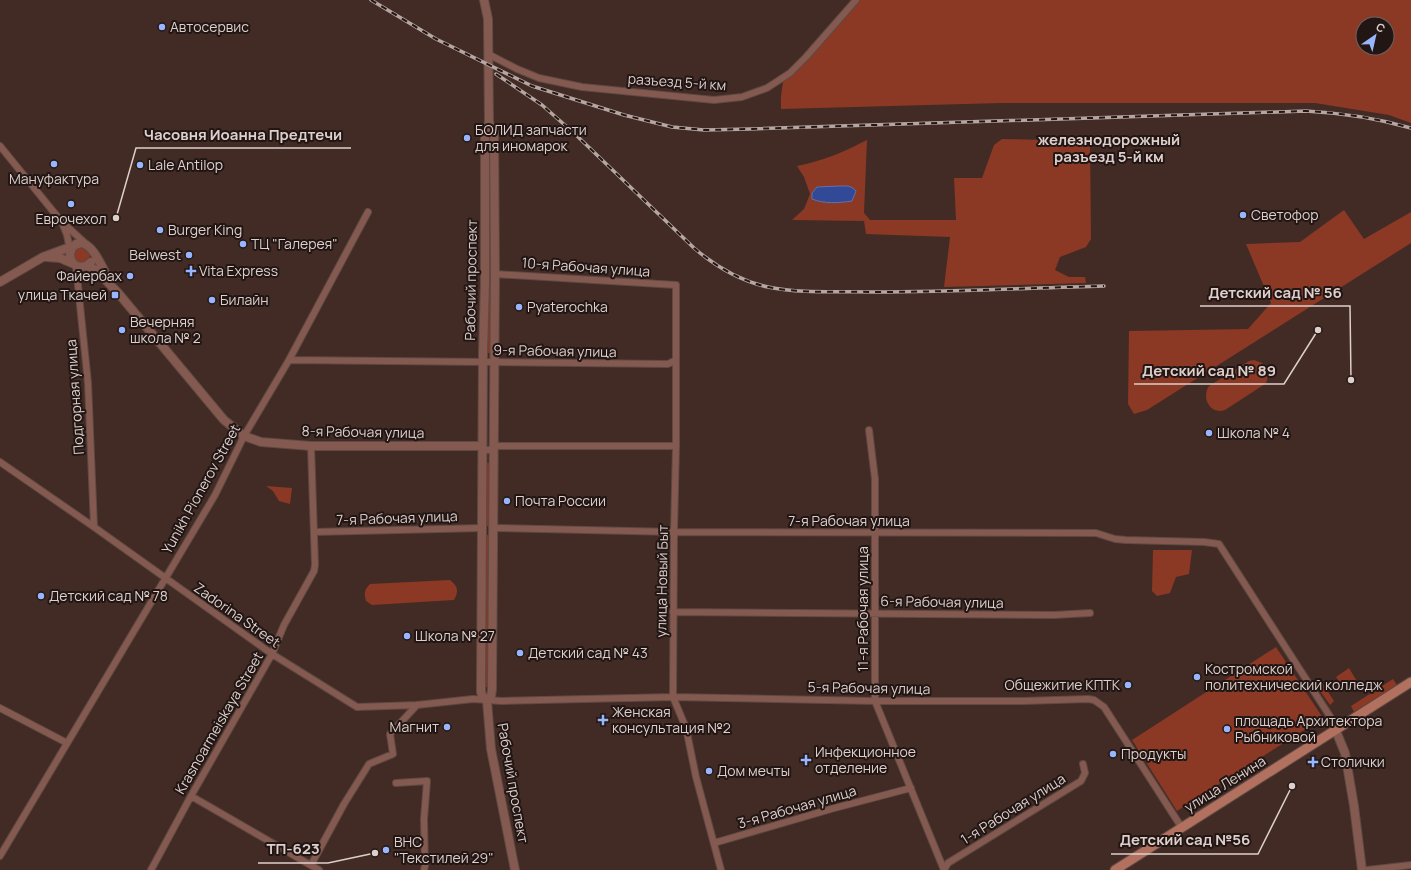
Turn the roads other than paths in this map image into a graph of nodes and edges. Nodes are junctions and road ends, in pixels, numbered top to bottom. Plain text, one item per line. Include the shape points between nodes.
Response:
1 (484, 0) edge
2 (856, 0) edge
3 (488, 54) junction
4 (489, 122) junction
5 (0, 146) edge
6 (368, 212) dead end
7 (61, 221) junction
8 (85, 243) junction
9 (72, 248) junction
10 (93, 252) junction
11 (43, 257) junction
12 (75, 265) junction
13 (88, 266) junction
14 (495, 274) junction
15 (0, 282) edge
16 (676, 285) joint
17 (113, 287) junction
18 (289, 360) junction
19 (676, 360) junction
20 (483, 362) junction
21 (494, 362) junction
22 (869, 430) dead end
23 (244, 436) junction
24 (482, 443) junction
25 (494, 443) junction
26 (311, 446) junction
27 (676, 446) junction
28 (0, 462) edge
29 (94, 526) junction
30 (482, 528) junction
31 (494, 528) junction
32 (314, 532) junction
33 (674, 532) junction
34 (875, 533) junction
35 (165, 578) junction
36 (673, 612) junction
37 (875, 613) junction
38 (1090, 613) dead end
39 (272, 654) junction
40 (1411, 682) edge
41 (673, 697) junction
42 (875, 700) junction
43 (487, 701) junction
44 (417, 704) junction
45 (0, 708) edge
46 (1336, 731) junction
47 (67, 743) junction
48 (1083, 764) dead end
49 (396, 783) dead end
50 (911, 788) junction
51 (191, 796) junction
52 (1182, 828) junction
53 (714, 843) junction
54 (0, 856) edge
55 (311, 865) junction
56 (1411, 865) edge
57 (151, 870) edge
58 (319, 870) edge
59 (424, 870) edge
60 (515, 870) edge
61 (721, 870) edge
62 (944, 870) edge
63 (1115, 870) edge
64 (1362, 870) edge
65 (1367, 870) edge

1 - 3 street, Рабочий проспект via 488,19
2 - 3 street, разъезд 5-й км via 790,73 767,88 742,97 714,100 582,87 539,78
3 - 4 street, Рабочий проспект
4 - 14 street, Рабочий проспект via 494,132
4 - 20 street, Рабочий проспект via 485,132
5 - 7 street
6 - 18 street, Yunikh Pionerov Street
7 - 8 street
7 - 9 street
8 - 9 street
8 - 10 street
9 - 11 street
9 - 12 street via 70,257
10 - 13 street
10 - 17 street
11 - 12 street via 53,256
11 - 15 street
12 - 13 street
12 - 29 street, Подгорная улица via 88,384
13 - 17 street via 96,270
14 - 16 street, 10-я Рабочая улица
14 - 21 street, Рабочий проспект
16 - 19 street, улица Новый Быт
17 - 23 street via 224,420
18 - 20 street, 9-я Рабочая улица
18 - 23 street, Yunikh Pionerov Street
19 - 21 street, 9-я Рабочая улица via 668,364
19 - 27 street, улица Новый Быт
20 - 21 street, 9-я Рабочая улица
20 - 24 street, Рабочий проспект
21 - 25 street, Рабочий проспект
22 - 34 street, 11-я Рабочая улица via 875,479
23 - 26 street, 8-я Рабочая улица via 261,442
23 - 35 street, Yunikh Pionerov Street via 215,495
24 - 25 street via 486,450 490,450
24 - 25 street via 486,435 490,435
24 - 26 street, 8-я Рабочая улица
24 - 30 street, Рабочий проспект
25 - 27 street
25 - 31 street, Рабочий проспект
26 - 32 street, Krasnoarmeiskaya Street
27 - 33 street, улица Новый Быт
28 - 29 street, Zadorina Street
29 - 35 street, Zadorina Street
30 - 32 street, 7-я Рабочая улица
30 - 43 street, Рабочий проспект via 481,692
31 - 33 street, 7-я Рабочая улица
31 - 43 street, Рабочий проспект via 492,690
32 - 39 street, Krasnoarmeiskaya Street via 315,568 284,625
33 - 34 street, 7-я Рабочая улица
33 - 36 street, улица Новый Быт
34 - 37 street, 11-я Рабочая улица
34 - 46 street, 7-я Рабочая улица via 1096,533 1126,540 1219,544 1331,718
35 - 39 street, Zadorina Street
35 - 47 street, Yunikh Pionerov Street
36 - 37 street, 6-я Рабочая улица
36 - 41 street, улица Новый Быт
37 - 38 street, 6-я Рабочая улица
37 - 42 street, 11-я Рабочая улица
39 - 44 street, Zadorina Street via 357,707
39 - 51 street, Krasnoarmeiskaya Street
40 - 46 main road, улица Ленина
41 - 42 street, 5-я Рабочая улица
41 - 43 street, 5-я Рабочая улица
41 - 53 street, улица Новый Быт via 686,728
42 - 50 street, 11-я Рабочая улица
42 - 52 street, 5-я Рабочая улица via 1094,700 1104,707
43 - 44 street, Zadorina Street via 473,699
43 - 60 street, Рабочий проспект via 491,749
44 - 55 street via 390,734 393,754 369,764
45 - 47 street
46 - 52 main road, улица Ленина
46 - 64 street via 1345,753
47 - 54 street, Yunikh Pionerov Street
48 - 62 street, 1-я Рабочая улица via 1085,773 1081,781 948,863
49 - 59 street via 427,781
50 - 53 street, 3-я Рабочая улица
50 - 62 street, 11-я Рабочая улица
51 - 55 street
51 - 57 street, Krasnoarmeiskaya Street
52 - 63 main road, улица Ленина
53 - 61 street, улица Новый Быт
55 - 58 street
56 - 65 street

